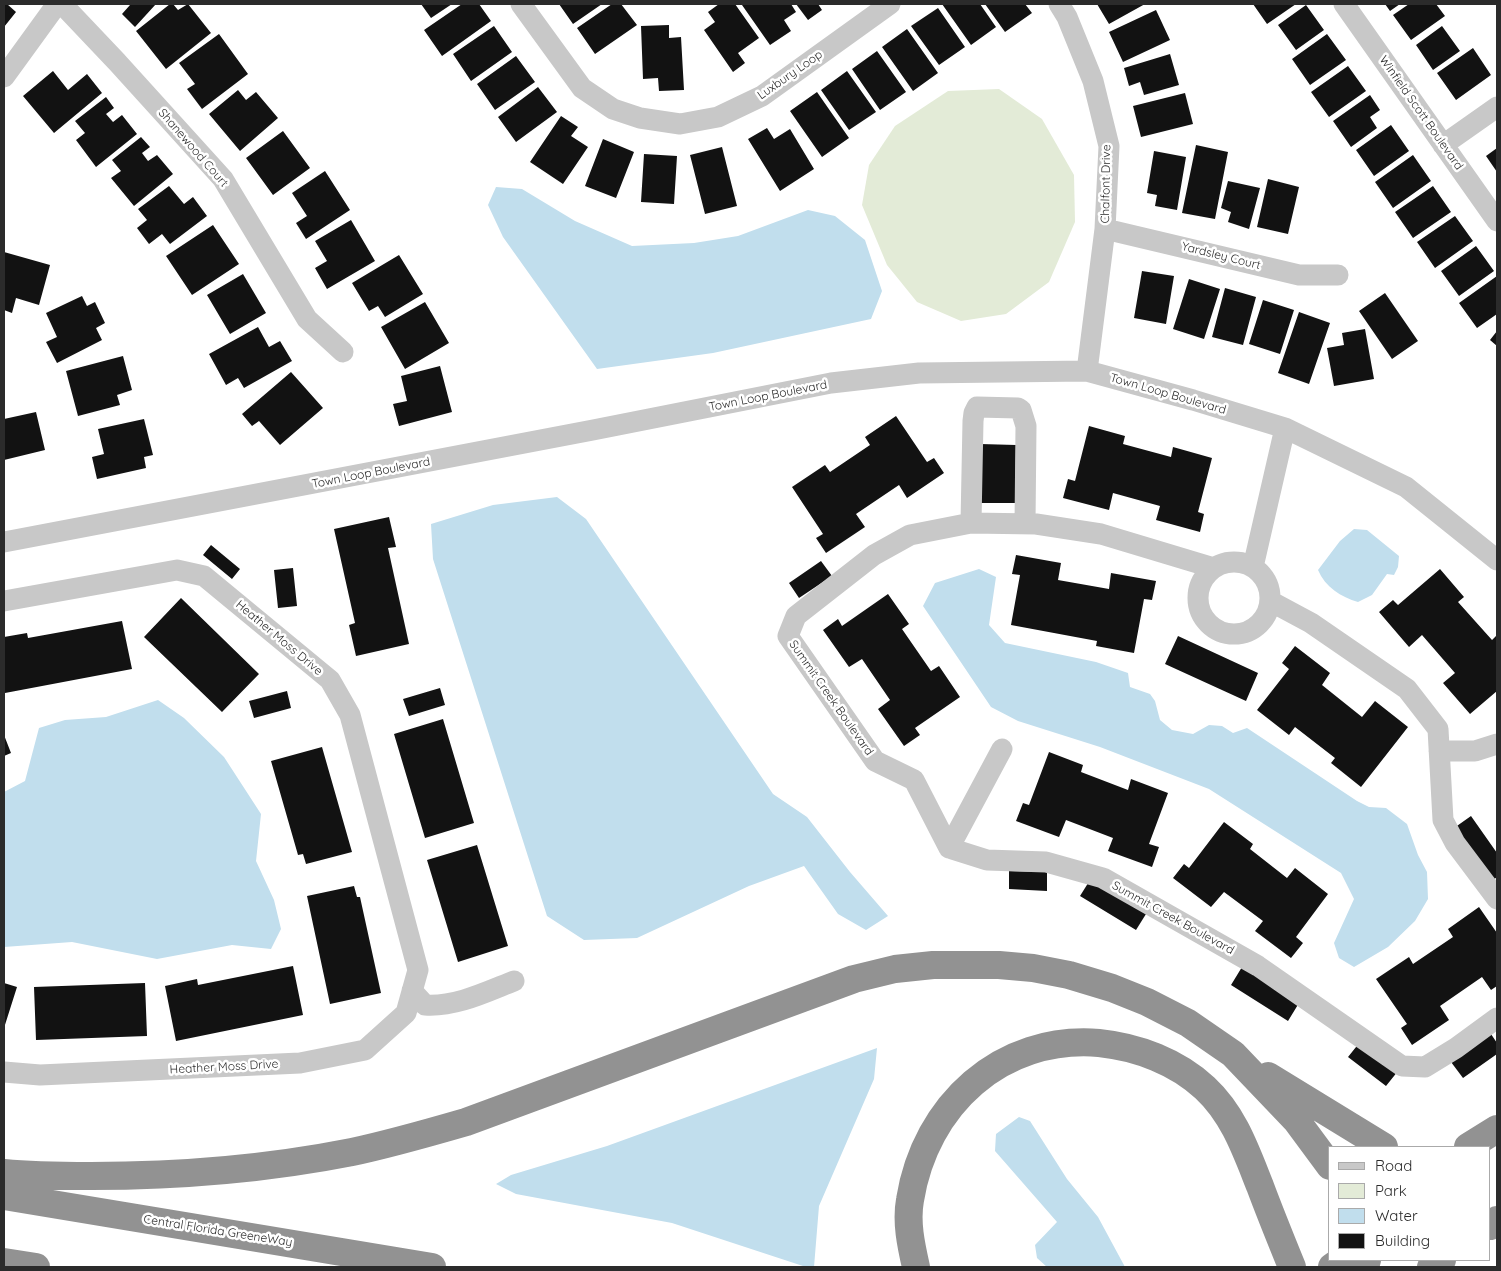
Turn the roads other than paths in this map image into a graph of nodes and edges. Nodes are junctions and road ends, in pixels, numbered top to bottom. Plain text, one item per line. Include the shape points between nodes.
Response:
1 (57, 4) edge
2 (62, 4) edge
3 (521, 4) edge
4 (890, 4) edge
5 (1059, 4) edge
6 (1344, 4) edge
7 (4, 77) edge
8 (1497, 107) edge
9 (1444, 145) junction
10 (1497, 221) edge
11 (1106, 228) junction
12 (1338, 275) dead end
13 (343, 352) dead end
14 (1087, 371) junction
15 (1285, 428) junction
16 (971, 523) junction
17 (1025, 524) junction
18 (4, 542) edge
19 (1497, 560) edge
20 (1253, 567) junction
21 (1214, 568) junction
22 (4, 600) edge
23 (1270, 601) junction
24 (1497, 744) edge
25 (1002, 749) dead end
26 (1439, 751) junction
27 (949, 848) junction
28 (1497, 899) edge
29 (514, 981) dead end
30 (412, 991) junction
31 (1497, 1018) edge
32 (1233, 1054) junction
33 (4, 1072) edge
34 (1497, 1129) edge
35 (1382, 1146) edge
36 (1470, 1146) edge
37 (1328, 1163) edge
38 (4, 1173) edge
39 (4, 1196) edge
40 (4, 1262) edge
41 (36, 1267) edge
42 (432, 1267) edge
43 (916, 1267) edge
44 (1292, 1267) edge

1 - 7 street
2 - 13 street, Shanewood Court via 223,180 307,320
3 - 4 street, Luxbury Loop via 582,88 613,109 640,118 680,124 718,117 762,96
5 - 11 street, Chalfont Drive via 1093,81 1109,146
6 - 9 street, Winfield Scott Boulevard
8 - 9 street
9 - 10 street, Winfield Scott Boulevard
11 - 12 street, Yardsley Court via 1298,275
11 - 14 street, Chalfont Drive
14 - 15 street, Town Loop Boulevard
14 - 18 street, Town Loop Boulevard via 919,373 831,383
15 - 19 street, Town Loop Boulevard via 1406,487
15 - 20 street
16 - 17 street, Summit Creek Boulevard
16 - 17 street via 972,421 977,407 1021,410 1026,426
16 - 27 street, Summit Creek Boulevard via 910,535 874,555 796,616 788,636 875,761 914,780
17 - 21 street, Summit Creek Boulevard via 1101,534
20 - 21 street, Summit Creek Boulevard via 1234,562
20 - 23 street via 1267,582
21 - 23 street via 1200,587 1198,599 1207,622 1216,629 1228,634 1251,630 1261,623
22 - 30 street, Heather Moss Drive via 177,570 204,576 330,680 350,715 406,923 418,970
23 - 26 street via 1311,623 1407,689 1438,729
24 - 26 street via 1475,750
25 - 27 street
26 - 28 street via 1443,820 1455,843
27 - 31 street, Summit Creek Boulevard via 987,860 1046,862 1103,878 1258,966 1402,1066 1425,1067
29 - 30 street via 439,1006 425,1005
30 - 33 street, Heather Moss Drive via 406,1013 365,1050 300,1063 40,1075
32 - 35 highway
32 - 37 highway via 1296,1120
32 - 38 highway via 1188,1023 1147,1002 1069,975 999,965 933,965 895,969 854,979 466,1122 352,1152 188,1174
34 - 36 highway
39 - 42 highway, Central Florida GreeneWay
40 - 41 highway
43 - 44 highway via 909,1235 909,1201 918,1163 947,1108 968,1086 1019,1054 1056,1044 1086,1042 1119,1045 1149,1054 1184,1071 1206,1089 1238,1132

